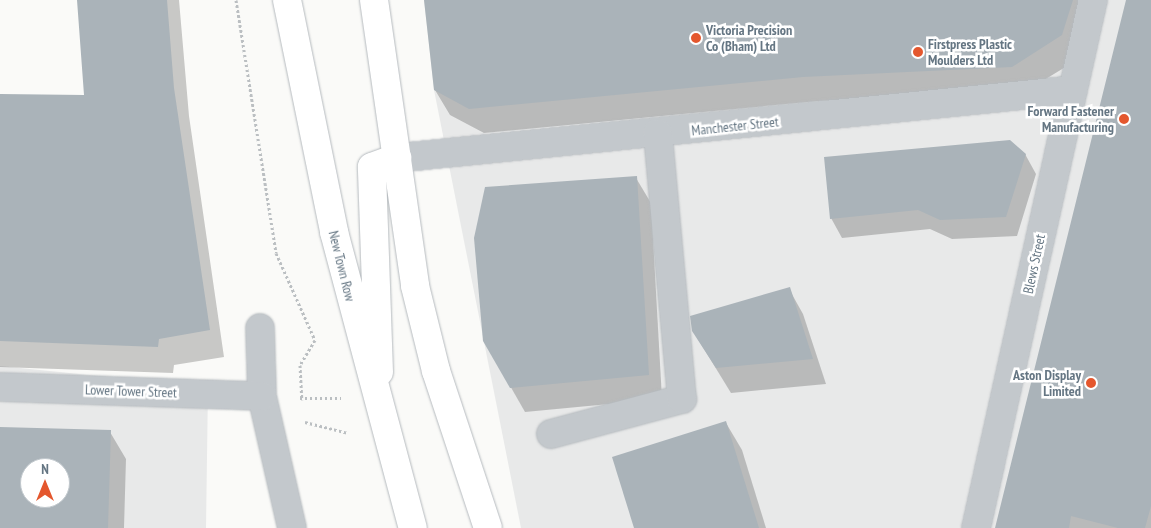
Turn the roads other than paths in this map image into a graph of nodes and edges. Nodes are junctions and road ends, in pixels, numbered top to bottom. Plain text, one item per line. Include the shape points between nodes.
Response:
1 (287, 0) edge
2 (374, 0) edge
3 (1093, 0) edge
4 (1072, 90) junction
5 (658, 134) junction
6 (398, 158) junction
7 (260, 328) dead end
8 (0, 387) edge
9 (262, 396) junction
10 (379, 398) junction
11 (551, 434) dead end
12 (289, 526) edge
13 (413, 528) edge
14 (488, 528) edge
15 (976, 528) edge

1 - 10 main road, New Town Row via 334,232
2 - 6 main road
3 - 4 street, Blews Street
4 - 5 street, Manchester Street
4 - 15 street, Blews Street
5 - 6 street, Manchester Street
5 - 11 street via 682,399
6 - 10 main road via 372,167
6 - 14 main road via 415,286 436,371
7 - 9 street
8 - 9 street, Lower Tower Street
9 - 12 street
10 - 13 main road, New Town Row

